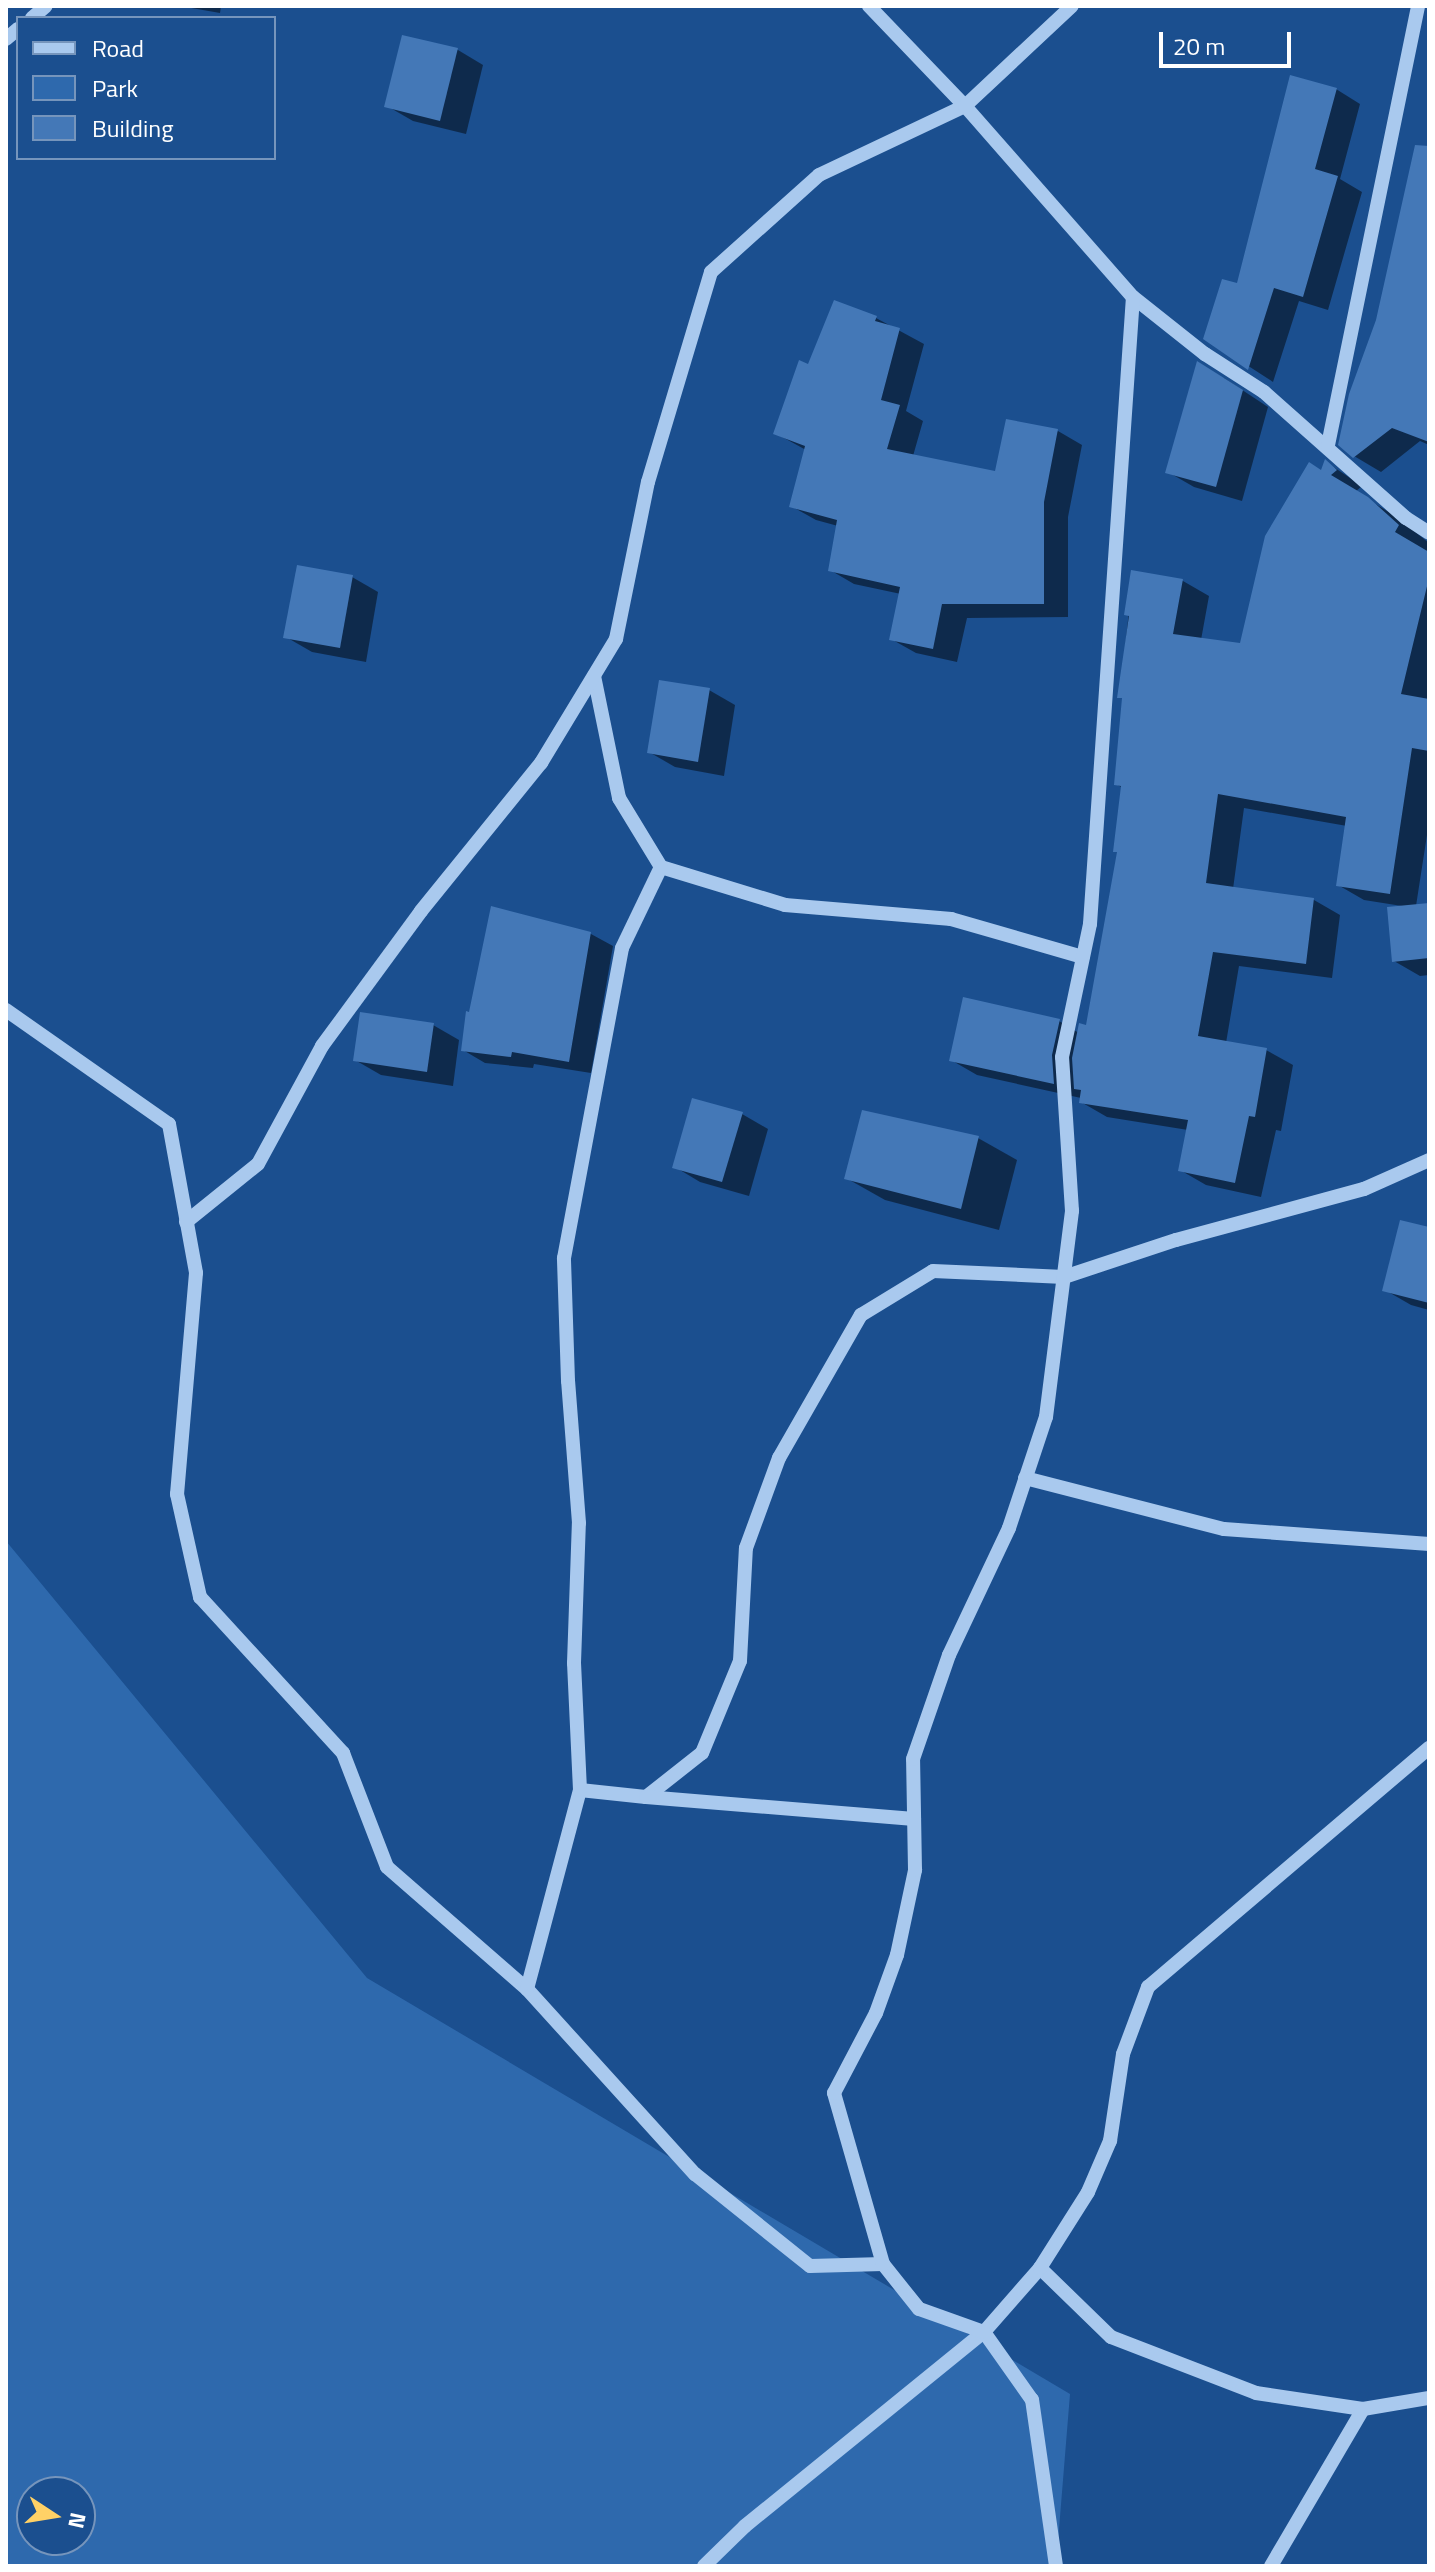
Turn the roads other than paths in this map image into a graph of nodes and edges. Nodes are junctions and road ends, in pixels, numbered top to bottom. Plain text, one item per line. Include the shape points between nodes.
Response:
1 (869, 6) edge
2 (1072, 6) edge
3 (1419, 6) edge
4 (1429, 10) edge
5 (965, 106) junction
6 (1133, 297) junction
7 (1328, 445) junction
8 (1429, 533) edge
9 (594, 676) junction
10 (661, 867) junction
11 (1083, 957) junction
12 (6, 1010) edge
13 (1429, 1160) edge
14 (186, 1222) junction
15 (1064, 1277) junction
16 (1025, 1478) junction
17 (1429, 1544) edge
18 (1429, 1748) edge
19 (580, 1790) junction
20 (646, 1797) junction
21 (914, 1819) junction
22 (527, 1989) junction
23 (883, 2264) junction
24 (1040, 2268) junction
25 (984, 2332) junction
26 (1429, 2398) edge
27 (1363, 2409) junction
28 (704, 2566) edge
29 (1056, 2566) edge
30 (1271, 2566) edge

1 - 5 street
2 - 5 street
3 - 4 street
3 - 7 street
5 - 6 street
5 - 9 street via 819,175 711,272 648,482 616,639
6 - 7 street
6 - 11 street via 1102,789
7 - 8 street
9 - 10 street via 619,798
9 - 14 street via 541,763 421,911 322,1046 258,1164
10 - 11 street via 785,905 951,919
10 - 19 street via 622,948 564,1258 579,1523 574,1663
11 - 15 street via 1062,1057 1072,1211
12 - 14 street via 169,1124
13 - 15 street via 1364,1189
14 - 22 street via 196,1273 177,1494 200,1597 343,1753 387,1867
15 - 16 street via 1046,1417
15 - 20 street via 933,1271 861,1315 773,1473 746,1548 740,1661 702,1753
16 - 17 street via 1224,1529
16 - 21 street via 1009,1528 949,1655 913,1759
18 - 24 street via 1148,1987 1123,2054 1110,2141 1088,2192
19 - 20 street
19 - 22 street
20 - 21 street
21 - 23 street via 915,1870 897,1955 876,2013 834,2093
22 - 23 street via 695,2174 810,2266
23 - 25 street via 919,2309
24 - 25 street
24 - 27 street via 1111,2337 1256,2393
25 - 28 street via 745,2526
25 - 29 street via 1032,2400
26 - 27 street
27 - 30 street

